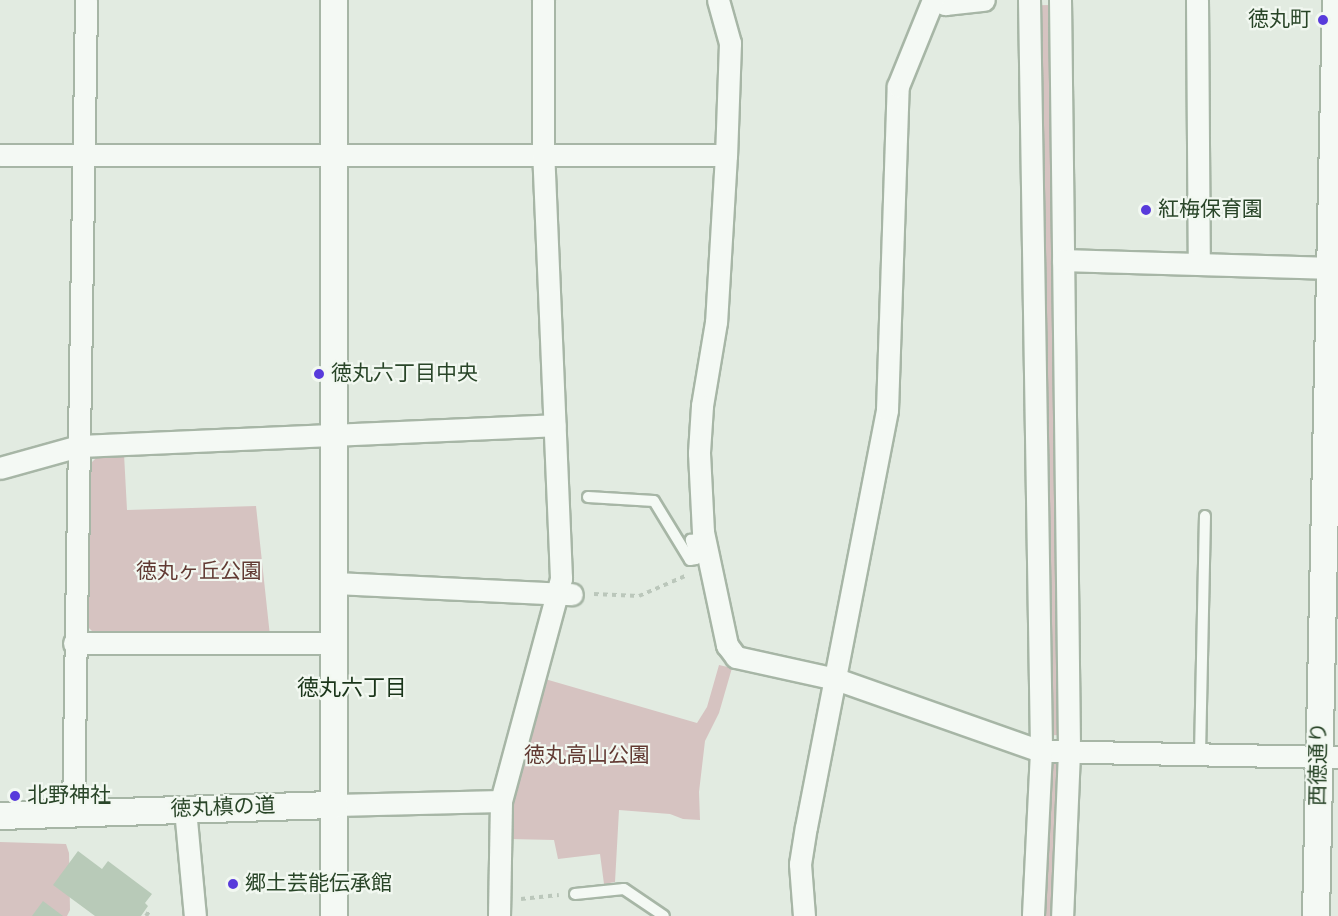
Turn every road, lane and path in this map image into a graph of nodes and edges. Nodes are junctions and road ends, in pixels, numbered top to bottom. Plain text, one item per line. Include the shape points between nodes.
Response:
1 (86, 0) edge
2 (334, 0) edge
3 (543, 0) edge
4 (718, 0) edge
5 (934, 0) edge
6 (984, 0) edge
7 (1029, 0) edge
8 (1060, 0) edge
9 (1197, 0) edge
10 (1336, 0) edge
11 (543, 154) junction
12 (0, 155) edge
13 (85, 155) junction
14 (334, 155) junction
15 (726, 155) junction
16 (1063, 260) junction
17 (1199, 264) junction
18 (1334, 268) edge
19 (555, 425) junction
20 (334, 435) junction
21 (79, 446) junction
22 (0, 468) edge
23 (588, 497) dead end
24 (1205, 516) dead end
25 (704, 537) junction
26 (705, 568) junction
27 (334, 583) junction
28 (566, 593) junction
29 (74, 643) junction
30 (334, 643) junction
31 (836, 679) junction
32 (1041, 751) junction
33 (1069, 752) junction
34 (1200, 754) junction
35 (1329, 757) edge
36 (501, 801) junction
37 (335, 805) junction
38 (185, 809) junction
39 (73, 813) junction
40 (0, 816) edge
41 (574, 894) dead end
42 (559, 895) dead end
43 (526, 899) dead end
44 (150, 910) dead end
45 (146, 916) edge
46 (195, 916) edge
47 (334, 916) edge
48 (500, 916) edge
49 (664, 916) edge
50 (804, 916) edge
51 (1033, 916) edge
52 (1062, 916) edge
53 (1316, 916) edge

1 - 13 street
2 - 14 street
3 - 11 street
4 - 15 street via 730,43
5 - 6 street via 945,4
5 - 31 street via 898,86 887,410
7 - 32 street
8 - 16 street
9 - 17 street
10 - 18 street, 西徳通り
11 - 14 street
11 - 15 street
11 - 19 street
12 - 13 street
13 - 14 street
13 - 21 street
14 - 20 street
15 - 25 street via 716,322 702,406 699,453
16 - 17 street
16 - 33 street
17 - 18 street
18 - 35 street, 西徳通り
19 - 20 street
19 - 28 street via 563,498 561,578
20 - 21 street
20 - 27 street
21 - 22 street
21 - 29 street
23 - 25 lane via 654,501 690,560 696,559 691,540
24 - 34 lane
25 - 26 street
26 - 28 path via 639,596
26 - 31 street via 728,645 736,657
27 - 28 street
27 - 30 street
28 - 36 street
29 - 30 street
29 - 39 street
30 - 37 street
31 - 32 street
31 - 50 street via 800,864
32 - 33 street
32 - 51 street
33 - 34 street
33 - 52 street
34 - 35 street
35 - 53 street, 西徳通り
36 - 37 street
36 - 48 street
37 - 38 street, 徳丸槙の道
37 - 47 street
38 - 39 street, 徳丸槙の道
38 - 46 street
39 - 40 street, 徳丸槙の道
41 - 49 lane via 624,889
42 - 43 path
44 - 45 path

